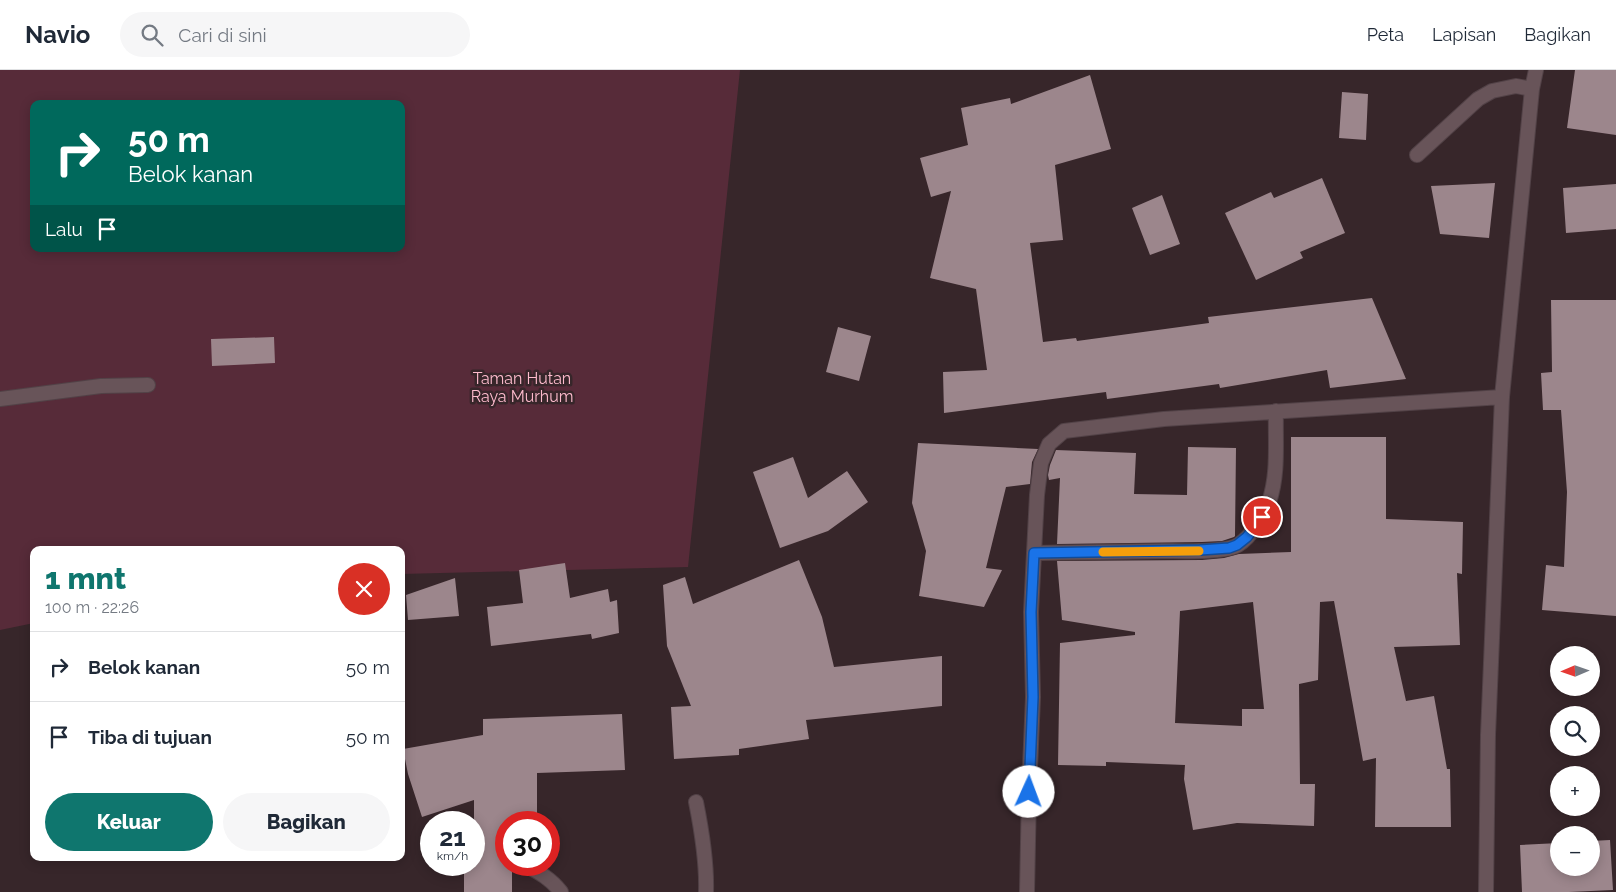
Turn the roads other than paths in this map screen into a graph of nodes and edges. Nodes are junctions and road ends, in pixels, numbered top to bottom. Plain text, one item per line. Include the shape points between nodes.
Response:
1 (1536, 70) edge
2 (1532, 89) junction
3 (1417, 155) dead end
4 (148, 385) dead end
5 (1502, 397) junction
6 (0, 399) edge
7 (1276, 411) junction
8 (1034, 553) junction
9 (696, 802) dead end
10 (545, 876) edge
11 (561, 892) edge
12 (706, 892) edge
13 (1027, 892) edge
14 (1486, 892) edge

1 - 2 street
2 - 3 street via 1516,86 1492,91 1478,99
2 - 5 street
4 - 6 street via 101,386
5 - 7 street
5 - 14 street via 1488,735
7 - 8 street via 1164,419 1064,431 1049,444 1041,463
7 - 8 street via 1272,489 1262,517 1237,545 1200,550
8 - 13 street
9 - 12 street via 703,841
10 - 11 street

